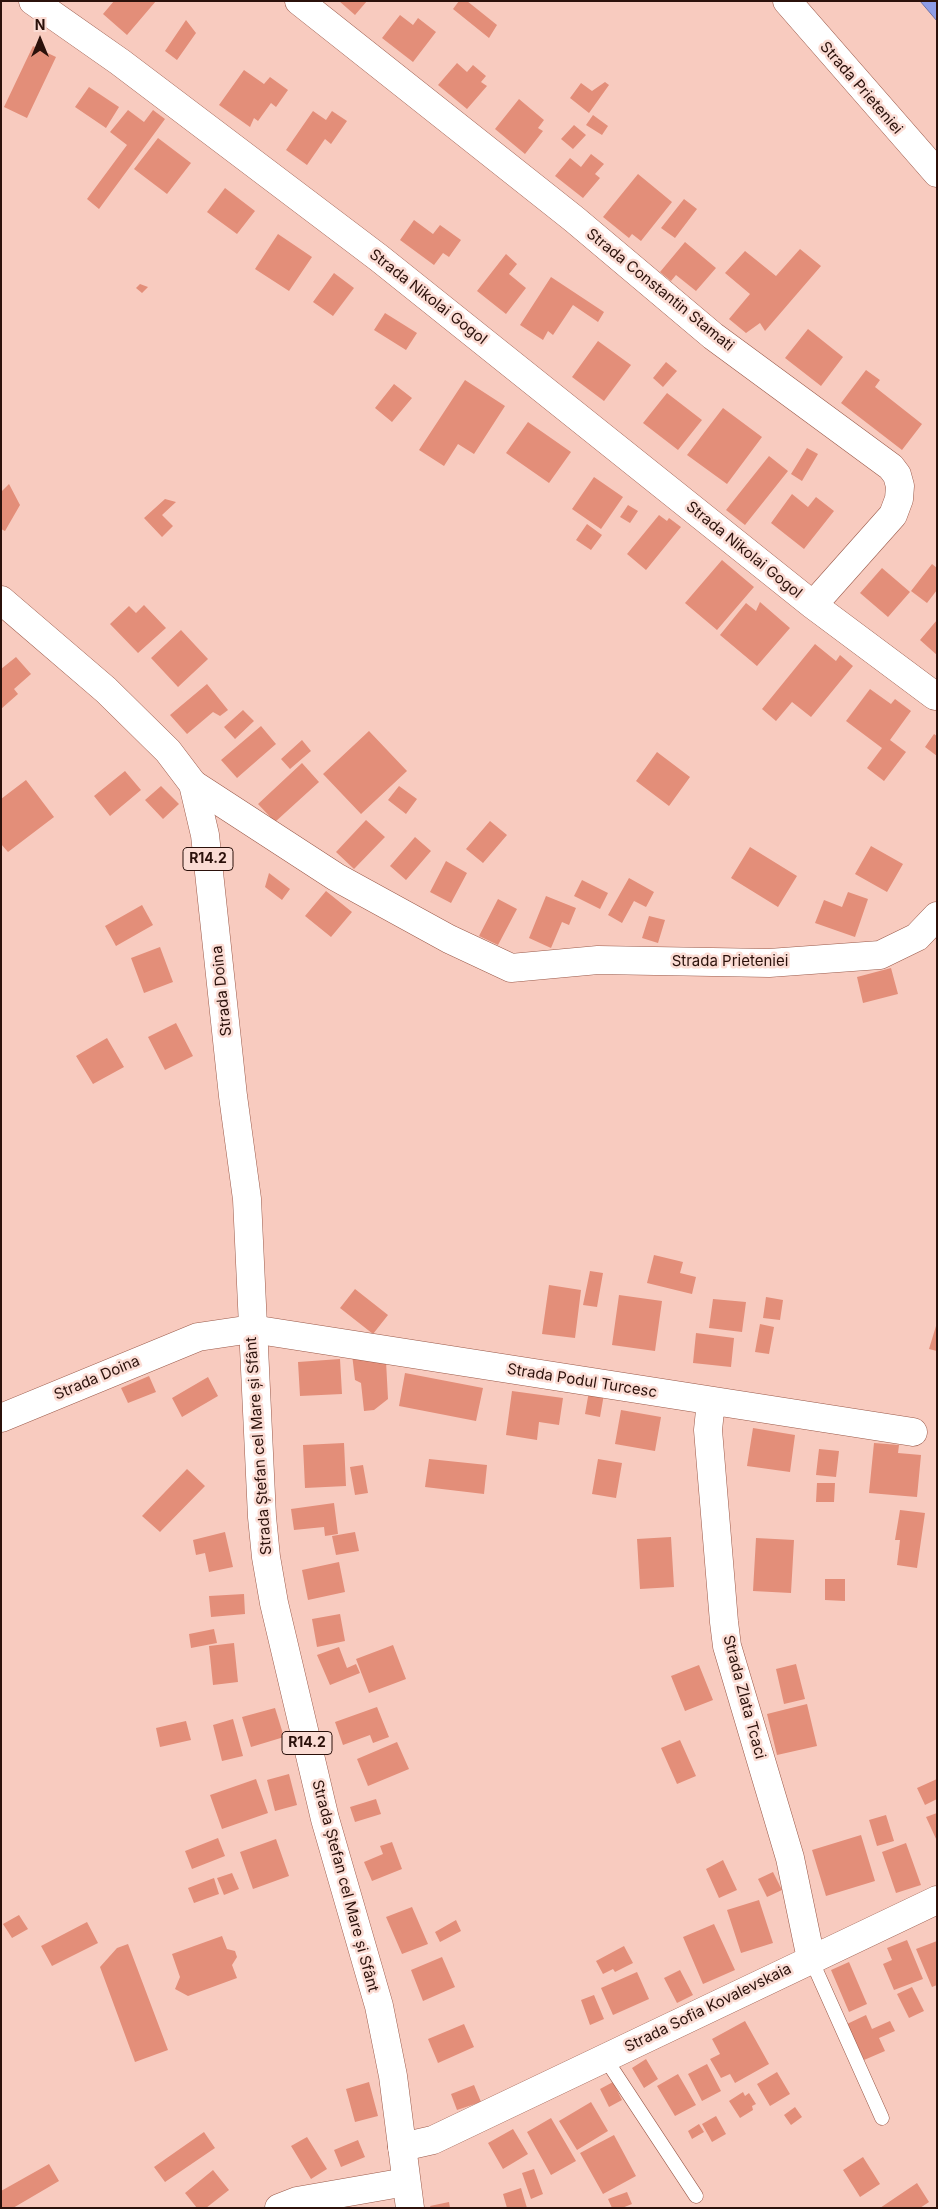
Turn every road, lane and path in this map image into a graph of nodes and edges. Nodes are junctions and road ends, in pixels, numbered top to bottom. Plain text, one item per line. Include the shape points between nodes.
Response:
1 (33, 1) edge
2 (299, 1) edge
3 (787, 1) edge
4 (937, 173) edge
5 (1, 600) edge
6 (813, 604) junction
7 (935, 696) dead end
8 (192, 784) junction
9 (937, 916) edge
10 (511, 968) joint
11 (252, 1297) joint
12 (252, 1329) junction
13 (711, 1401) junction
14 (1, 1418) edge
15 (913, 1432) dead end
16 (937, 1900) edge
17 (810, 1959) junction
18 (605, 2058) junction
19 (882, 2118) dead end
20 (402, 2147) junction
21 (408, 2195) edge
22 (696, 2196) dead end
23 (280, 2208) edge

1 - 6 street, Strada Nikolai Gogol via 120,62 379,258
2 - 6 street, Strada Constantin Stamati via 574,219 713,336 891,467 900,486 894,515
3 - 4 street, Strada Prieteniei
5 - 8 street, Strada Doina / R14.2 via 106,690 168,751
6 - 7 street, Strada Nikolai Gogol
8 - 10 street, Strada Doina via 336,877 448,939
8 - 11 street, Strada Doina / R14.2 via 206,835 247,1199
9 - 10 street, Strada Prieteniei via 917,937 880,955 769,963 598,960
11 - 12 street, Strada Ștefan cel Mare și Sfânt / R14.2
12 - 13 street, Strada Podul Turcesc
12 - 14 street, Strada Doina via 198,1337
12 - 20 street, Strada Ștefan cel Mare și Sfânt / R14.2 via 262,1517 274,1603 325,1819 378,2006 393,2076
13 - 15 street, Strada Podul Turcesc
13 - 17 street, Strada Zlata Tcaci via 708,1430 727,1646 790,1858
16 - 17 street, Strada Sofia Kovalevskaia
17 - 18 street, Strada Sofia Kovalevskaia
17 - 19 lane, Strada Sofia Kovalevskaia
18 - 20 street, Strada Sofia Kovalevskaia via 434,2140
18 - 22 lane, Strada Sofia Kovalevskaia
20 - 21 street, Strada Ștefan cel Mare și Sfânt / R14.2
21 - 23 street via 297,2201

